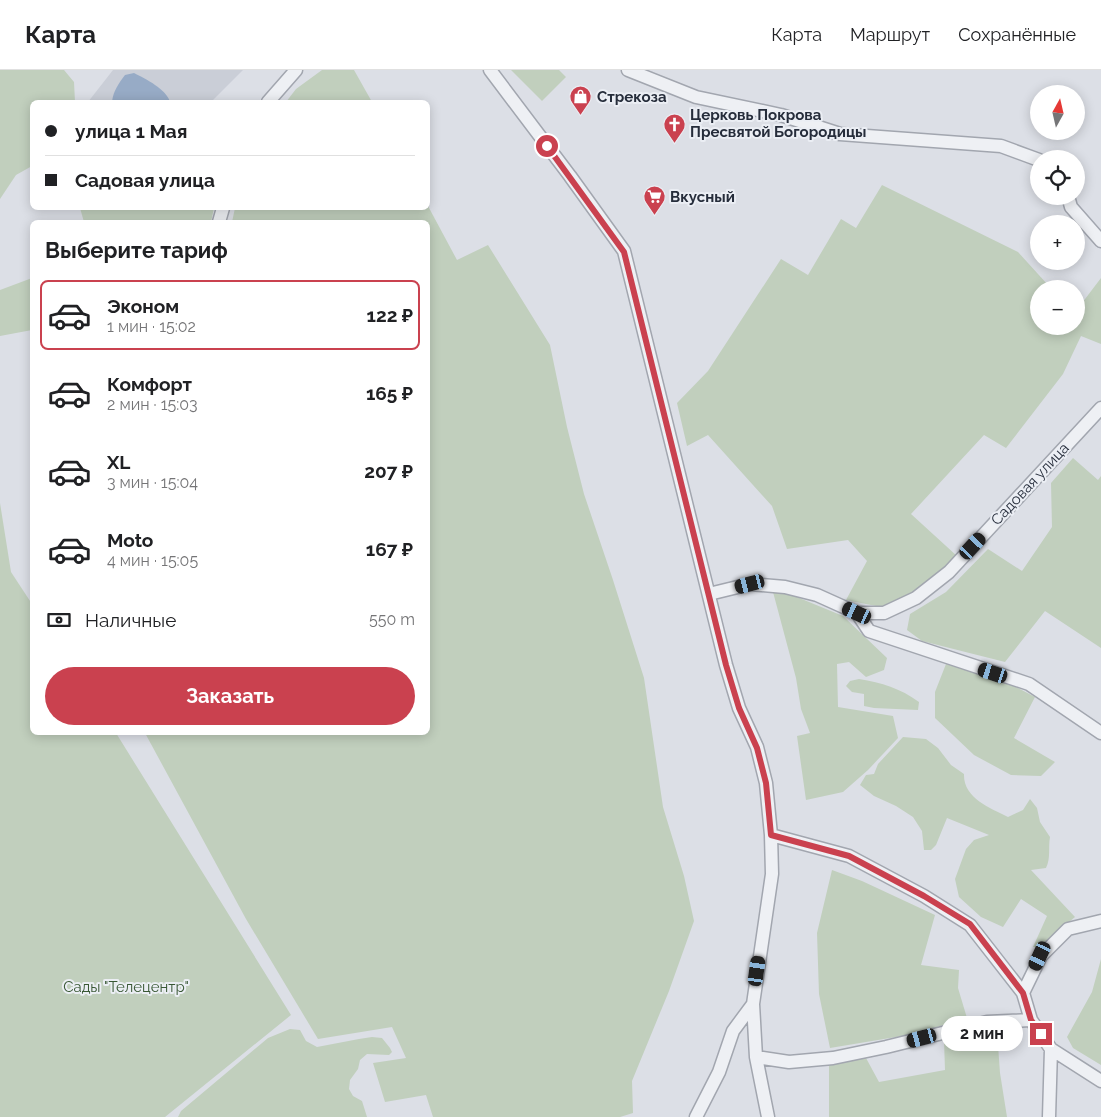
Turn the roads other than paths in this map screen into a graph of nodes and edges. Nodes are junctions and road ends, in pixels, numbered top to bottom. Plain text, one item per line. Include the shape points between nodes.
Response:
1 (296, 70) edge
2 (490, 70) edge
3 (628, 70) edge
4 (270, 100) edge
5 (1030, 157) edge
6 (1070, 205) edge
7 (1101, 241) edge
8 (1101, 408) edge
9 (709, 594) junction
10 (857, 613) junction
11 (1101, 733) edge
12 (771, 835) junction
13 (1101, 921) edge
14 (1023, 993) junction
15 (753, 1004) junction
16 (1031, 1020) junction
17 (1051, 1049) junction
18 (756, 1057) junction
19 (1101, 1081) edge
20 (696, 1117) edge
21 (768, 1117) edge
22 (1049, 1117) edge

1 - 4 street
2 - 9 street via 624,252
3 - 5 street via 696,97 781,115 840,134 1000,146
6 - 7 street
8 - 10 street, Садовая улица via 949,572 916,598 884,613
9 - 10 street, Садовая улица via 750,584 785,587 817,595
9 - 12 street via 739,708 757,748 766,783
10 - 11 street, Садовая улица via 869,631 1029,684
12 - 14 street via 849,856 970,924
12 - 15 street via 772,874
13 - 14 street via 1068,929 1040,956
14 - 16 street
15 - 18 street
15 - 20 street via 733,1031
16 - 17 street
16 - 18 street via 987,1022 833,1058 789,1062
17 - 19 street
17 - 22 street
18 - 21 street

